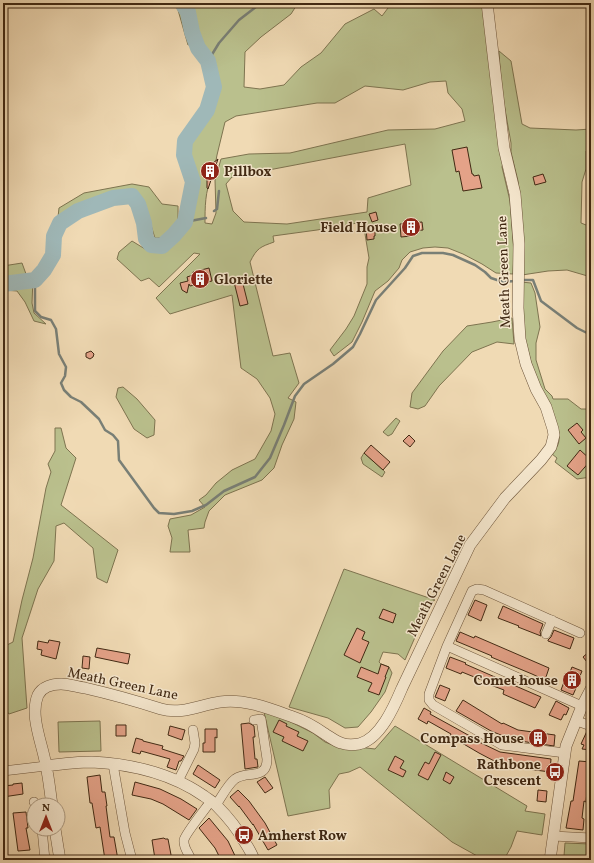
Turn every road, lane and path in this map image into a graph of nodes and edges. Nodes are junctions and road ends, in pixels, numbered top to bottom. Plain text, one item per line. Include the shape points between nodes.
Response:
1 (487, 3) edge
2 (552, 620) junction
3 (580, 633) dead end
4 (546, 634) dead end
5 (447, 646) junction
6 (591, 689) edge
7 (582, 706) junction
8 (254, 720) dead end
9 (577, 721) junction
10 (591, 726) edge
11 (193, 730) dead end
12 (565, 753) junction
13 (113, 764) junction
14 (46, 766) junction
15 (3, 771) edge
16 (178, 781) junction
17 (51, 797) edge
18 (214, 803) junction
19 (554, 836) junction
20 (43, 837) edge
21 (56, 837) edge
22 (591, 838) edge
23 (46, 860) edge
24 (60, 860) edge
25 (132, 860) edge
26 (191, 860) edge
27 (254, 860) edge
28 (552, 860) edge

1 - 14 street, Meath Green Lane via 504,148 515,194 519,244 520,339 526,364 551,423 554,435 551,447 505,498 470,545 394,705 382,726 369,740 351,744 339,743 298,718 250,704 220,702 173,712 94,690 61,684 47,686 41,690 36,704 35,722
2 - 3 street
2 - 4 street
2 - 5 street via 477,589 472,591
5 - 7 street
5 - 12 street via 429,694 429,700 433,705 502,745
6 - 7 street
7 - 9 street
8 - 18 street via 261,719 267,766 260,773 233,781
9 - 10 street
9 - 12 street
11 - 16 street via 194,749
12 - 19 street
13 - 14 street via 86,762
13 - 16 street via 157,772
13 - 25 street
14 - 15 street
14 - 17 street, Meath Green Lane
16 - 18 street
18 - 26 street via 184,839
18 - 27 street via 238,831
19 - 22 street
19 - 28 street
20 - 23 street
21 - 24 street

